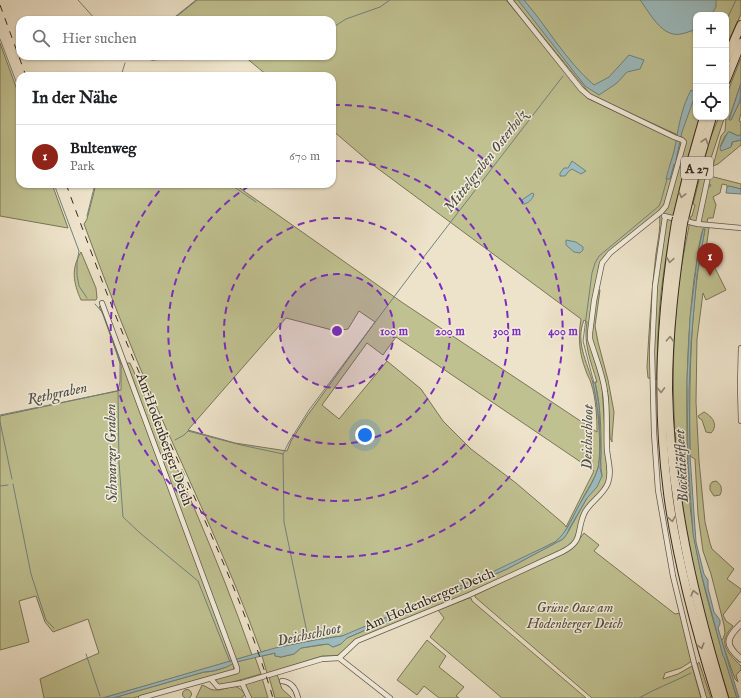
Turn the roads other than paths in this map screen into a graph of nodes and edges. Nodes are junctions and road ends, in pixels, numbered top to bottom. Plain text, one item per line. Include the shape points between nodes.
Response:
1 (510, 0) edge
2 (741, 25) edge
3 (741, 43) edge
4 (729, 52) edge
5 (729, 73) edge
6 (703, 120) edge
7 (711, 120) edge
8 (709, 172) dead end
9 (661, 212) junction
10 (665, 217) junction
11 (680, 221) junction
12 (698, 224) junction
13 (741, 228) edge
14 (102, 303) dead end
15 (741, 348) edge
16 (740, 385) edge
17 (741, 421) edge
18 (741, 624) edge
19 (339, 658) junction
20 (741, 660) edge
21 (211, 679) junction
22 (282, 682) dead end
23 (242, 683) junction
24 (141, 698) edge
25 (249, 698) edge
26 (298, 698) edge
27 (390, 698) edge
28 (704, 698) edge
29 (716, 698) edge
30 (724, 698) edge

1 - 9 street via 589,96 684,142 666,206
2 - 4 highway
3 - 5 highway
6 -> 11 highway, A 27 via 687,176
11 -> 7 highway, A 27
8 - 12 street
9 - 10 street
9 - 19 street, Am Hodenberger Deich via 610,253 602,263 590,339 605,392 609,479 604,491 584,514 580,534 575,543 567,550 470,595 357,641
10 - 12 street
10 - 28 street via 655,286 652,352 658,490 673,576
11 -> 29 highway, A 27 via 668,270 663,328 663,440 678,555
30 -> 11 highway, A 27 via 692,586 672,465 669,352
12 - 13 street
14 - 21 street, Am Hodenberger Deich via 237,668 237,671
15 - 16 street
16 - 17 street
18 - 20 street via 730,634 729,643 732,651
19 - 23 street via 309,662
19 - 27 street
21 - 23 street via 218,687
21 - 24 street, Am Hodenberger Deich
22 - 26 street via 292,685
23 - 25 street

